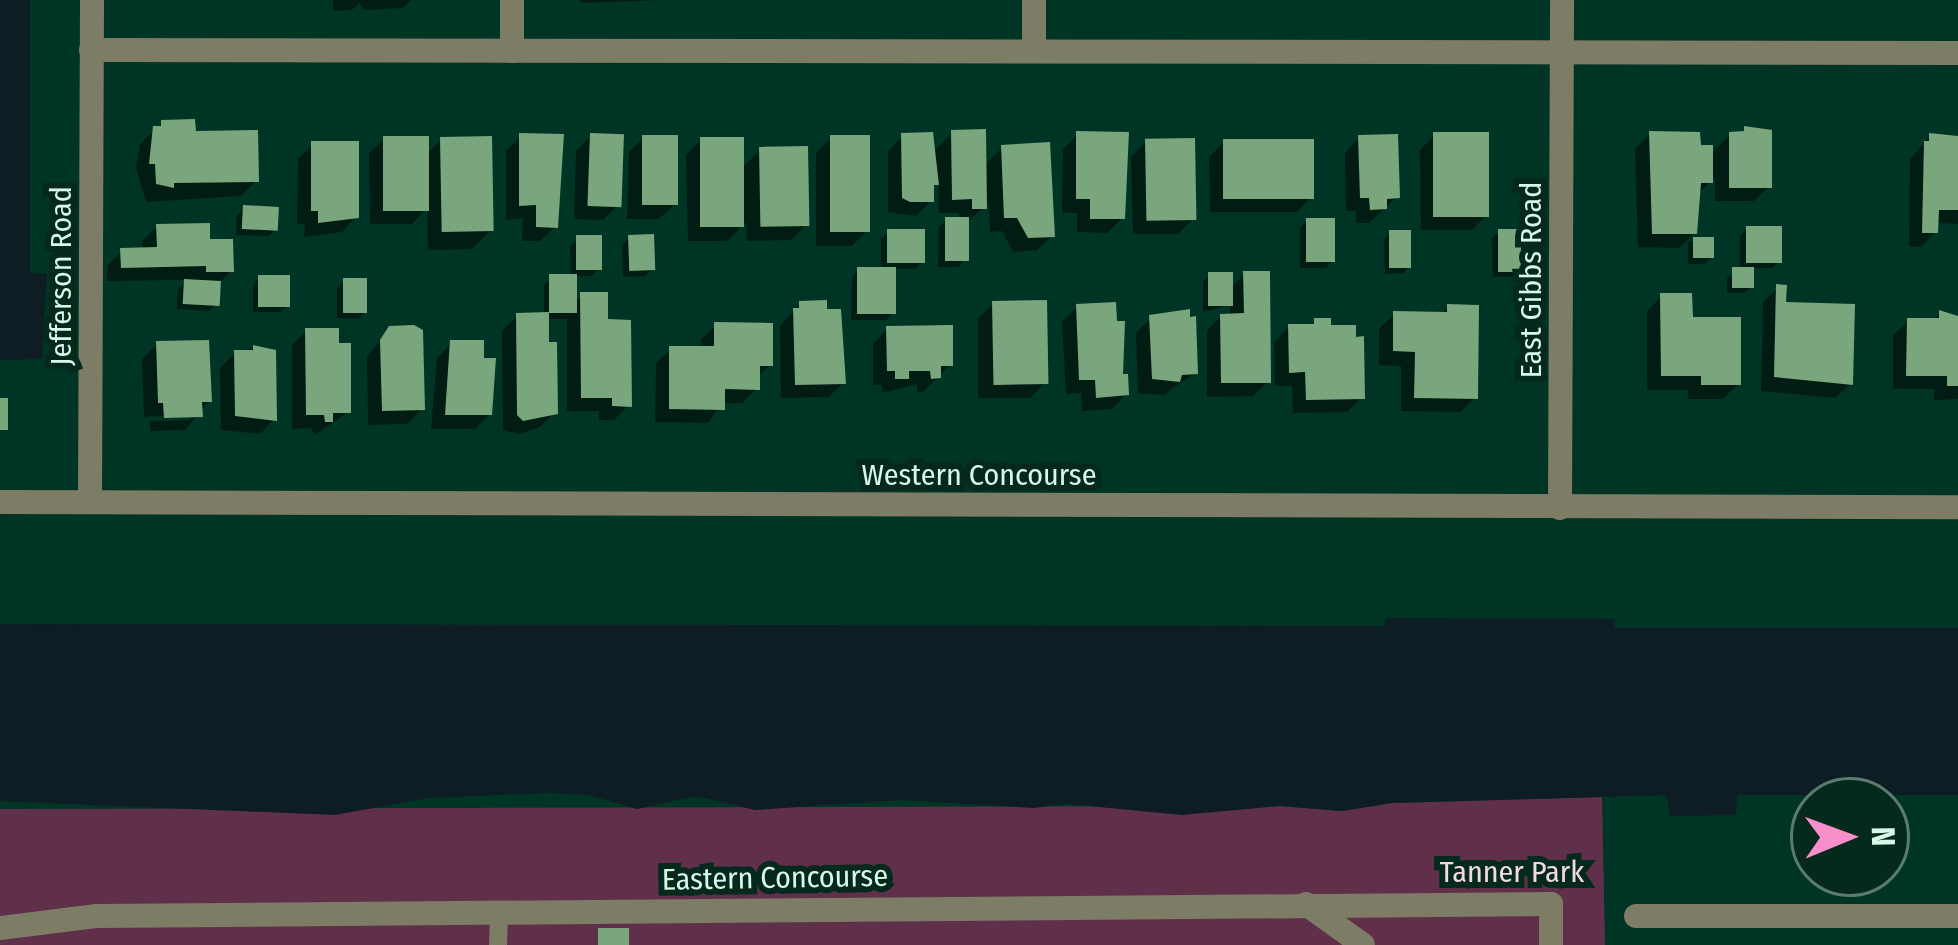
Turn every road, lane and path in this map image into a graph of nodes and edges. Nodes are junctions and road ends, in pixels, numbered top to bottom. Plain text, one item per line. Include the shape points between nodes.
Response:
1 (92, 0) edge
2 (512, 0) edge
3 (1034, 0) edge
4 (1562, 0) edge
5 (92, 50) junction
6 (512, 51) junction
7 (1034, 51) junction
8 (1562, 52) junction
9 (1958, 53) edge
10 (0, 502) edge
11 (90, 502) junction
12 (1958, 507) edge
13 (1560, 508) junction
14 (1306, 904) junction
15 (499, 911) junction
16 (1636, 916) dead end
17 (1958, 916) edge
18 (0, 928) edge
19 (498, 945) edge
20 (1363, 945) edge
21 (1551, 945) edge

1 - 5 street, Jefferson Road
2 - 6 street
3 - 7 street
4 - 8 street, East Gibbs Road
5 - 6 street
5 - 11 street, Jefferson Road
6 - 7 street
7 - 8 street
8 - 9 street
8 - 13 street, East Gibbs Road
10 - 11 street, Western Concourse
11 - 13 street, Western Concourse
12 - 13 street, Western Concourse
14 - 15 street, Eastern Concourse
14 - 20 street
14 - 21 street, Eastern Concourse via 1551,904
15 - 18 street, Eastern Concourse via 97,916
15 - 19 lane
16 - 17 street

